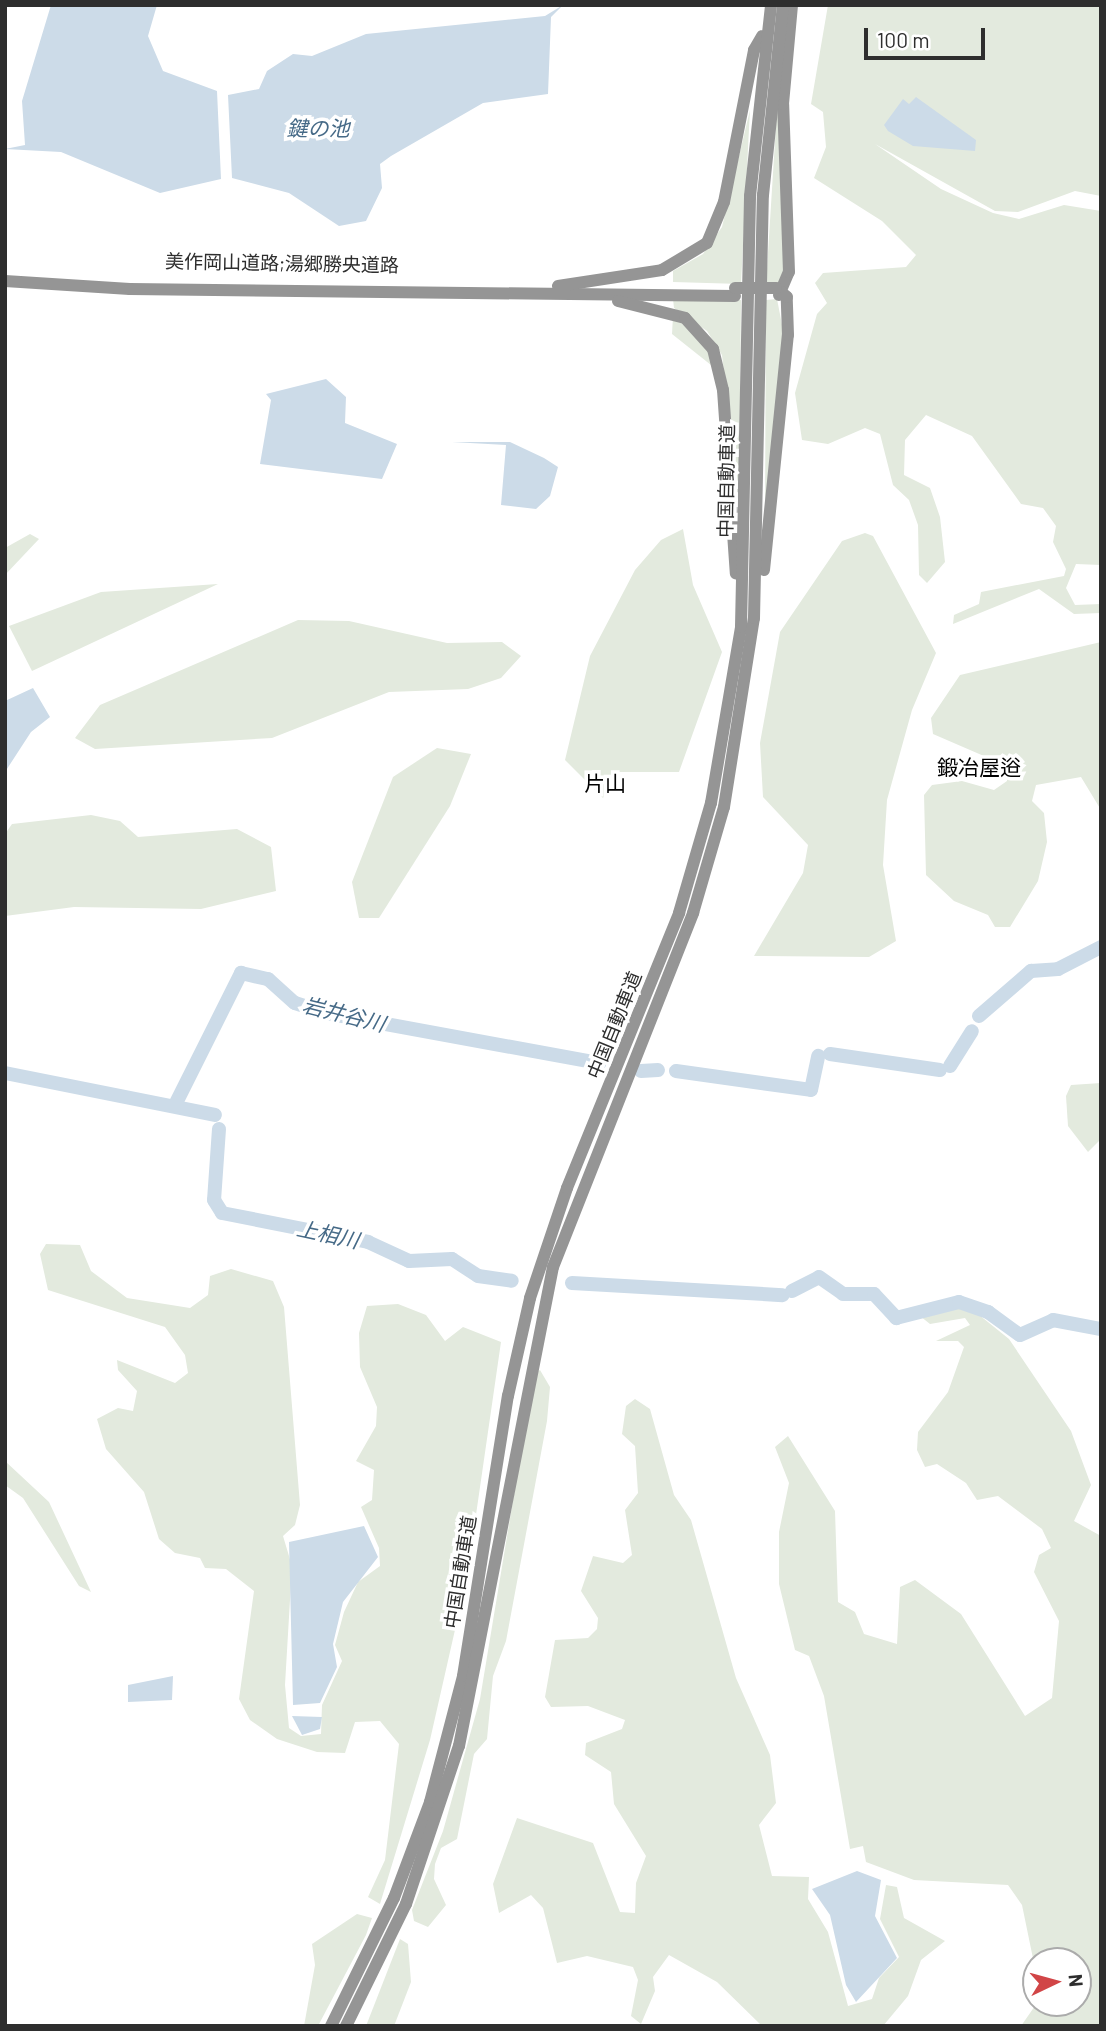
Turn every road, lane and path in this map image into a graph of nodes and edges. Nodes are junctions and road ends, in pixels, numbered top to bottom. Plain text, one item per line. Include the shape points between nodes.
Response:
1 (771, 5) edge
2 (783, 5) edge
3 (792, 5) edge
4 (767, 28) junction
5 (5, 273) edge
6 (5, 281) edge
7 (558, 290) junction
8 (779, 292) junction
9 (752, 635) junction
10 (731, 700) junction
11 (331, 2026) edge
12 (346, 2026) edge

1 - 4 highway, 中国自動車道
2 - 9 highway, 中国自動車道 via 763,195
3 - 8 highway via 783,104
4 - 7 highway via 754,50 727,190 707,243 662,270
4 - 10 highway, 中国自動車道 via 750,196 744,567
5 - 7 highway, 美作岡山道路;湯郷勝央道路 via 131,281
6 - 7 highway, 美作岡山道路;湯郷勝央道路 via 110,289
7 - 8 highway, bridge
7 - 10 highway via 675,313 713,349 723,390 736,543
8 - 9 highway via 786,368
9 - 12 highway, 中国自動車道 via 733,764 706,875 552,1267 514,1440 475,1679 443,1805 406,1904
10 - 11 highway, 中国自動車道 via 704,835 679,913 567,1188 530,1298 463,1676 437,1779 394,1899

